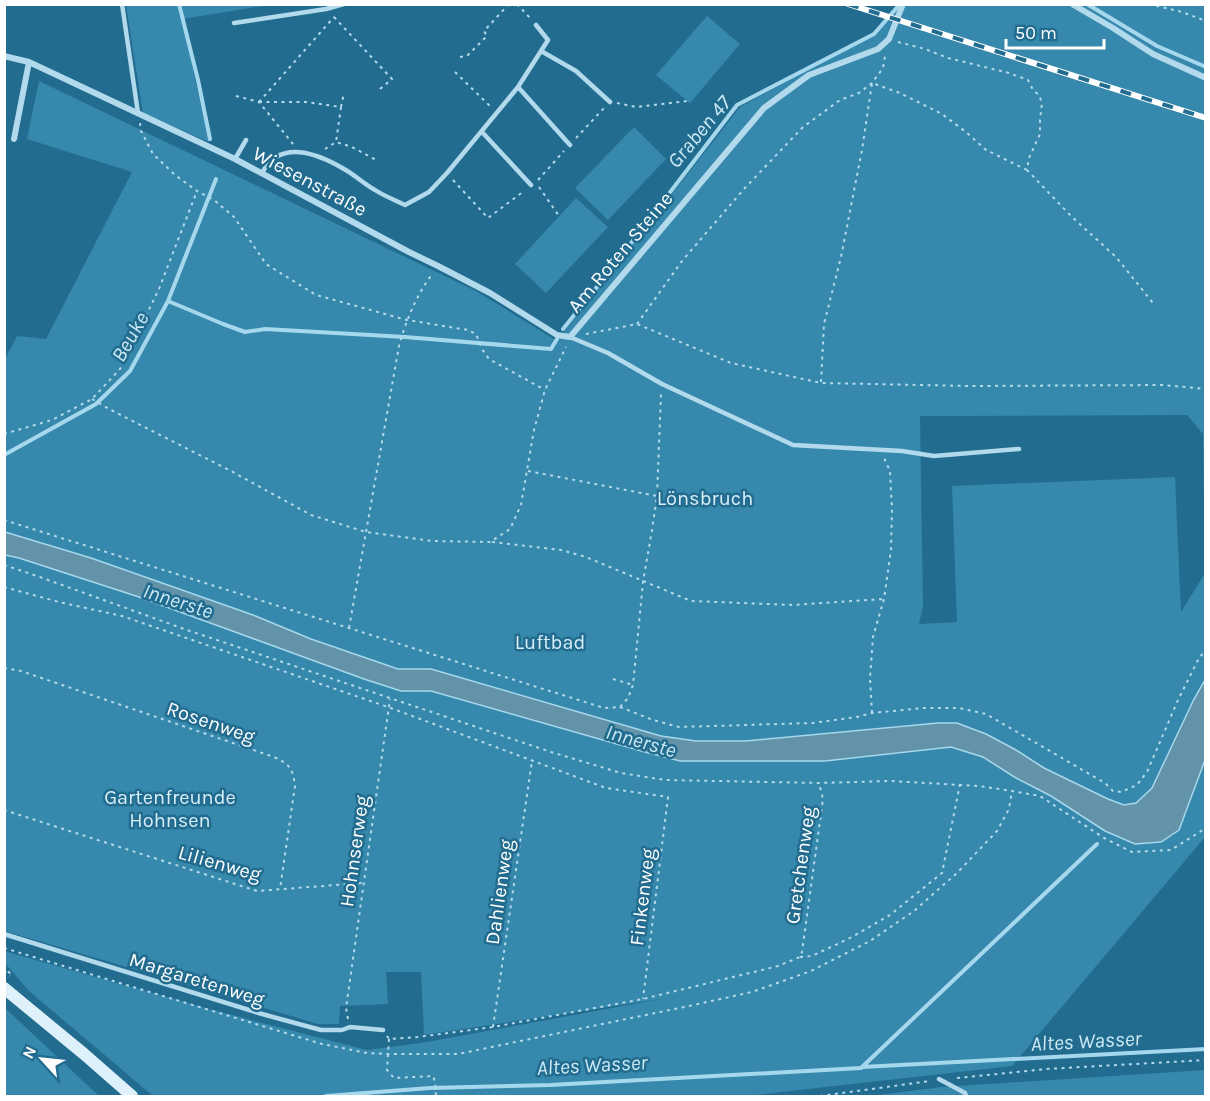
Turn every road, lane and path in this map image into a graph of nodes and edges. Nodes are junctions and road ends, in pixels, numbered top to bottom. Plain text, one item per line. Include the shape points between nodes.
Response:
1 (122, 4) edge
2 (344, 4) edge
3 (509, 4) edge
4 (517, 4) edge
5 (903, 4) edge
6 (1072, 4) edge
7 (1149, 4) edge
8 (1206, 21) edge
9 (234, 23) dead end
10 (536, 24) joint
11 (889, 39) junction
12 (541, 51) junction
13 (4, 56) edge
14 (460, 57) dead end
15 (29, 62) junction
16 (455, 72) dead end
17 (1206, 78) edge
18 (872, 83) junction
19 (518, 87) junction
20 (380, 89) dead end
21 (344, 93) dead end
22 (236, 96) dead end
23 (687, 101) dead end
24 (259, 102) junction
25 (610, 102) junction
26 (341, 107) junction
27 (138, 113) junction
28 (497, 114) junction
29 (482, 132) junction
30 (14, 139) dead end
31 (246, 140) dead end
32 (336, 142) junction
33 (570, 145) junction
34 (297, 152) junction
35 (315, 155) junction
36 (235, 159) junction
37 (376, 160) dead end
38 (1027, 170) junction
39 (262, 173) junction
40 (447, 173) junction
41 (531, 185) joint
42 (197, 191) junction
43 (559, 216) dead end
44 (426, 282) dead end
45 (1153, 303) dead end
46 (407, 320) junction
47 (637, 324) junction
48 (570, 337) junction
49 (821, 383) junction
50 (662, 384) junction
51 (1206, 389) edge
52 (545, 390) junction
53 (92, 399) junction
54 (4, 434) edge
55 (1019, 449) dead end
56 (880, 450) junction
57 (528, 471) junction
58 (657, 496) junction
59 (4, 520) edge
60 (366, 532) junction
61 (490, 542) junction
62 (4, 566) edge
63 (643, 582) junction
64 (4, 587) edge
65 (884, 599) junction
66 (349, 628) junction
67 (1206, 650) edge
68 (4, 668) edge
69 (613, 679) dead end
70 (633, 685) junction
71 (390, 699) junction
72 (388, 707) junction
73 (620, 707) junction
74 (872, 713) junction
75 (532, 761) junction
76 (819, 783) junction
77 (960, 784) junction
78 (1012, 790) junction
79 (4, 810) edge
80 (1206, 828) edge
81 (363, 883) junction
82 (280, 889) junction
83 (4, 934) edge
84 (4, 948) edge
85 (800, 957) junction
86 (4, 965) edge
87 (9, 984) edge
88 (643, 999) junction
89 (346, 1008) dead end
90 (494, 1027) junction
91 (383, 1030) joint
92 (388, 1039) junction
93 (388, 1054) junction
94 (1206, 1060) edge
95 (939, 1079) junction
96 (132, 1096) edge
97 (436, 1096) edge
98 (820, 1096) edge
99 (966, 1096) edge

1 - 27 lane
2 - 9 lane
3 - 14 path via 484,31 487,36 467,56
4 - 10 path
5 - 11 street
6 - 17 street via 1153,54
7 - 8 path
10 - 12 lane via 548,40
11 - 18 path via 883,68
11 - 38 path via 1028,80 1042,103 1040,134
11 - 48 street, Am Roten Steine via 878,50 809,75 764,108
12 - 19 lane
12 - 25 lane via 576,71
13 - 15 street, Wiesenstraße
15 - 27 street, Wiesenstraße
15 - 30 street
16 - 28 path
18 - 38 path via 942,114 986,150
18 - 47 path via 803,127 681,261
18 - 49 path via 841,257 824,324
19 - 28 lane
19 - 33 lane
20 - 24 path via 392,79 334,17
21 - 26 path
22 - 24 path
23 - 25 path via 636,107
24 - 26 path
24 - 34 path
25 - 33 path
26 - 32 path
27 - 36 street, Wiesenstraße
27 - 42 path via 141,131 153,154
28 - 29 lane
29 - 40 lane
29 - 41 lane
31 - 36 lane
32 - 35 path
32 - 37 path
33 - 43 path via 535,182
34 - 35 lane
34 - 39 lane via 283,153 267,162
35 - 40 lane via 405,205 429,192
36 - 39 street, Wiesenstraße
38 - 45 path via 1116,257
39 - 48 street, Wiesenstraße via 490,293 556,335
40 - 41 path via 488,218
42 - 46 path via 234,217 266,264 316,295
42 - 53 path via 159,289 120,369
44 - 46 path
46 - 52 path via 476,334 489,359
46 - 60 path
47 - 48 path
47 - 49 path via 731,363
48 - 50 lane via 608,353
48 - 52 path
49 - 51 path via 1163,385
50 - 56 lane via 793,445
50 - 58 path
52 - 57 path
53 - 54 path via 52,420
53 - 60 path via 311,515
55 - 56 lane via 934,456
56 - 65 path via 890,471 892,509
57 - 58 path
57 - 61 path via 521,505 510,529
58 - 63 path
59 - 66 path
60 - 61 path via 432,541
60 - 66 path
61 - 63 path via 561,550
62 - 71 path
63 - 65 path via 691,601 793,605
63 - 70 path
64 - 72 path via 122,616
65 - 74 path via 873,637
66 - 73 path via 604,708
67 - 74 path via 1178,700 1147,772 1137,785 1121,792 1113,791 986,714 959,708
68 - 82 path, Rosenweg via 285,762 293,772 295,786
69 - 70 path
70 - 73 path
71 - 72 path, Hohnserweg
71 - 76 path via 621,773 665,780
72 - 75 path
72 - 81 path, Hohnserweg
73 - 74 path via 679,727 812,723
75 - 88 path, Finkenweg via 606,788 668,797
75 - 90 path, Dahlienweg
76 - 77 path
76 - 85 path, Gretchenweg via 823,799
77 - 78 path
77 - 85 path via 942,873 890,915 812,956
78 - 80 path via 1040,796 1132,852 1171,850
78 - 93 path via 1009,809 997,831 957,873 870,941 810,971 752,992 458,1054
79 - 82 path, Lilienweg via 257,891
81 - 82 path, Lilienweg
81 - 89 path, Hohnserweg
83 - 91 lane, Margaretenweg via 321,1030
84 - 93 path via 322,1044
85 - 88 path via 778,966
86 - 87 path
87 - 96 main road
88 - 90 path
90 - 92 path
91 - 92 path
92 - 93 path
93 - 97 path via 387,1070 394,1078 433,1076
94 - 95 path
95 - 98 path
95 - 99 lane

